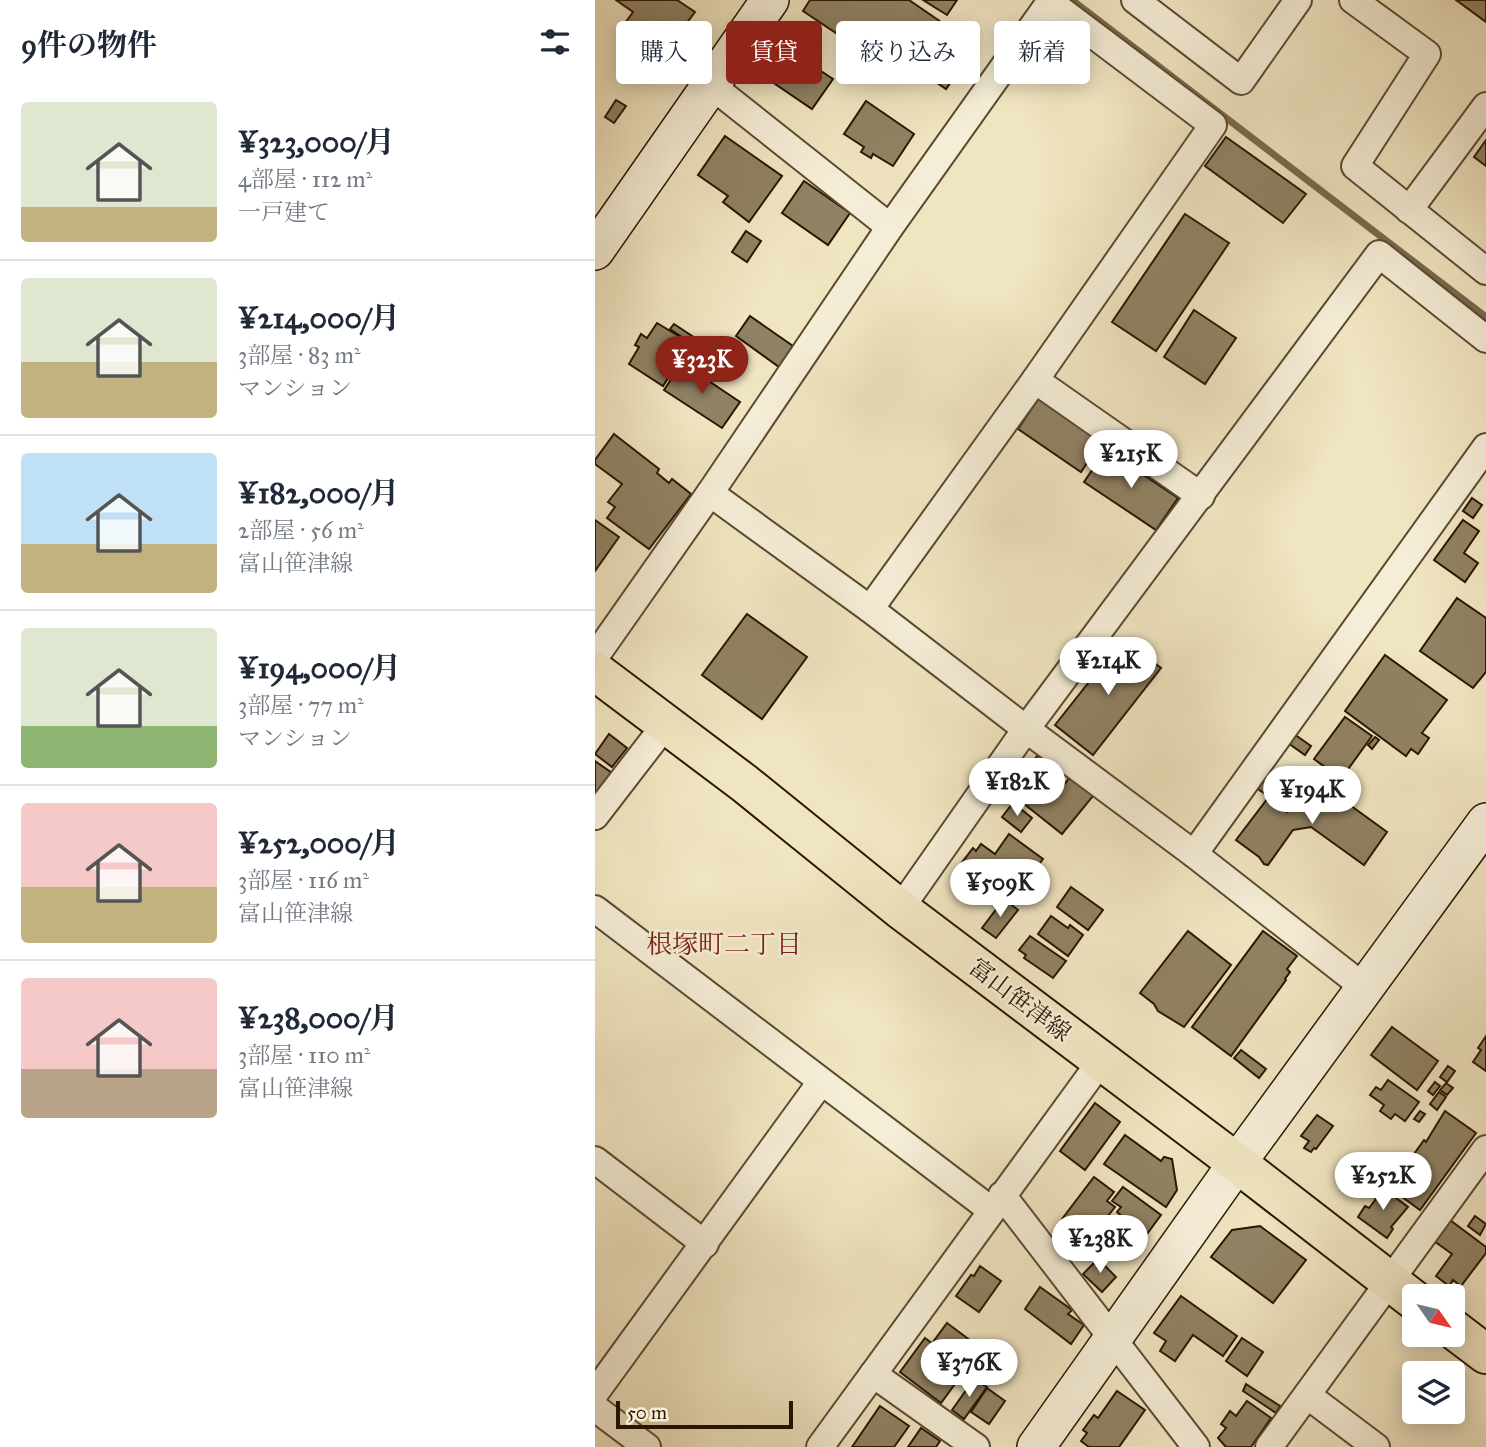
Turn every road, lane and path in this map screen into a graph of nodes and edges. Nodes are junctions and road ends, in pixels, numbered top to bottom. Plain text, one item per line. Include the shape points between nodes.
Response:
1 (771, 0) edge
2 (1135, 0) edge
3 (1298, 0) edge
4 (1353, 0) edge
5 (712, 86) junction
6 (1486, 106) edge
7 (1409, 210) junction
8 (890, 227) junction
9 (595, 251) edge
10 (1486, 271) edge
11 (1486, 339) edge
12 (1035, 380) junction
13 (1486, 447) edge
14 (710, 492) junction
15 (1201, 496) junction
16 (870, 609) junction
17 (595, 657) edge
18 (595, 671) edge
19 (666, 724) junction
20 (1026, 729) junction
21 (595, 816) edge
22 (1486, 822) edge
23 (1194, 853) junction
24 (595, 909) edge
25 (899, 909) junction
26 (1365, 988) junction
27 (1101, 1061) junction
28 (821, 1082) junction
29 (1486, 1149) edge
30 (595, 1160) edge
31 (1237, 1163) junction
32 (997, 1203) junction
33 (705, 1244) junction
34 (1406, 1284) edge
35 (1402, 1290) edge
36 (1465, 1338) edge
37 (1114, 1339) junction
38 (1486, 1354) edge
39 (873, 1374) junction
40 (595, 1393) edge
41 (1307, 1395) junction
42 (595, 1408) edge
43 (647, 1447) edge
44 (820, 1447) edge
45 (977, 1447) edge
46 (1036, 1447) edge
47 (1196, 1447) edge
48 (1269, 1447) edge
49 (1375, 1447) edge

1 - 5 street
2 - 3 street via 1241,81
4 - 7 street via 1427,54 1355,166
5 - 8 street
5 - 9 street
6 - 7 street
7 - 10 street
8 - 12 street via 1050,2 1213,125
8 - 14 street
11 - 15 street via 1380,254
12 - 15 street
12 - 16 street
13 - 23 street
14 - 16 street
14 - 17 street
15 - 20 street
16 - 20 street
18 - 19 main road, 富山笹津線
19 - 21 street
19 - 25 main road, 富山笹津線
20 - 23 street
20 - 25 street
22 - 26 street
23 - 26 street
24 - 28 street
25 - 27 main road, 富山笹津線
26 - 31 street
27 - 31 main road, 富山笹津線
27 - 32 street
28 - 32 street
28 - 33 street
29 - 34 street
30 - 33 street
31 - 35 main road, 富山笹津線
31 - 37 street
32 - 37 street
32 - 39 street
33 - 40 street
35 - 41 street
36 - 38 main road
37 - 46 street
37 - 47 street
39 - 44 street
39 - 45 street
41 - 48 street
41 - 49 street
42 - 43 street

